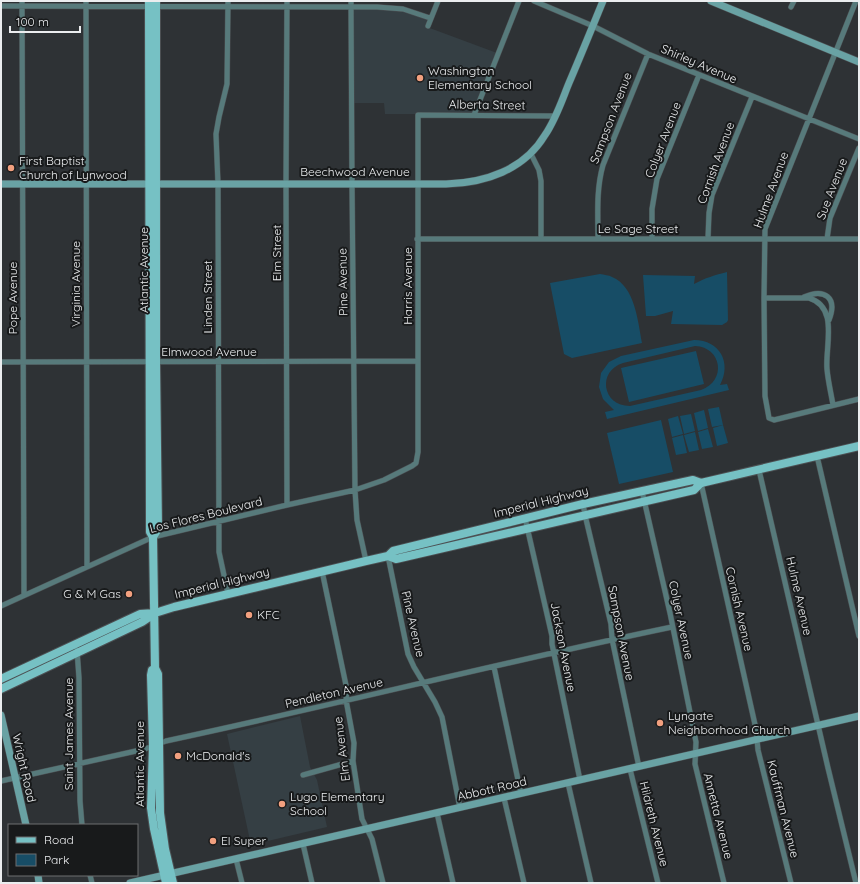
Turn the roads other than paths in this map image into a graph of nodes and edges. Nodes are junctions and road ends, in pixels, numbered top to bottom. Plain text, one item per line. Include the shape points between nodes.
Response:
1 (438, 1) edge
2 (519, 1) edge
3 (534, 1) edge
4 (603, 1) edge
5 (711, 1) edge
6 (794, 1) edge
7 (856, 1) edge
8 (22, 4) edge
9 (86, 4) edge
10 (153, 4) edge
11 (228, 4) edge
12 (287, 4) edge
13 (351, 4) edge
14 (1, 6) edge
15 (791, 8) dead end
16 (430, 18) junction
17 (428, 26) dead end
18 (593, 26) junction
19 (836, 52) junction
20 (648, 54) junction
21 (859, 62) edge
22 (699, 75) junction
23 (752, 97) junction
24 (418, 115) joint
25 (474, 115) junction
26 (555, 116) junction
27 (809, 119) junction
28 (859, 139) edge
29 (859, 148) edge
30 (531, 154) junction
31 (286, 183) junction
32 (1, 184) edge
33 (23, 184) junction
34 (86, 184) junction
35 (153, 184) junction
36 (218, 184) junction
37 (352, 184) junction
38 (417, 184) junction
39 (417, 238) junction
40 (541, 238) junction
41 (652, 238) junction
42 (708, 238) junction
43 (764, 238) junction
44 (598, 239) junction
45 (827, 239) junction
46 (859, 239) edge
47 (764, 298) junction
48 (803, 298) junction
49 (828, 320) junction
50 (354, 361) junction
51 (418, 361) junction
52 (1, 362) edge
53 (23, 362) junction
54 (86, 362) junction
55 (153, 362) junction
56 (219, 362) junction
57 (287, 362) junction
58 (859, 399) edge
59 (833, 405) junction
60 (859, 446) edge
61 (817, 456) junction
62 (418, 457) joint
63 (759, 470) junction
64 (701, 483) junction
65 (355, 490) junction
66 (642, 491) junction
67 (644, 501) junction
68 (583, 504) junction
69 (287, 505) junction
70 (585, 515) junction
71 (525, 518) junction
72 (219, 521) junction
73 (527, 528) junction
74 (153, 537) junction
75 (388, 556) junction
76 (366, 561) junction
77 (87, 567) junction
78 (322, 571) junction
79 (228, 594) junction
80 (24, 595) junction
81 (1, 606) edge
82 (155, 613) junction
83 (672, 627) junction
84 (859, 636) edge
85 (612, 640) junction
86 (76, 644) junction
87 (553, 652) junction
88 (78, 653) junction
89 (494, 667) junction
90 (1, 679) edge
91 (424, 683) junction
92 (1, 689) edge
93 (346, 700) junction
94 (1, 715) edge
95 (859, 716) edge
96 (818, 726) junction
97 (757, 740) junction
98 (156, 745) junction
99 (696, 754) junction
100 (353, 762) junction
101 (80, 764) junction
102 (638, 767) junction
103 (630, 769) junction
104 (303, 775) dead end
105 (15, 778) junction
106 (580, 780) junction
107 (1, 781) edge
108 (568, 783) junction
109 (521, 794) junction
110 (504, 798) junction
111 (460, 808) junction
112 (436, 813) junction
113 (26, 824) edge
114 (82, 824) edge
115 (367, 829) junction
116 (303, 844) junction
117 (236, 859) junction
118 (167, 877) edge
119 (130, 883) edge
120 (173, 883) edge
121 (242, 883) edge
122 (312, 883) edge
123 (383, 883) edge
124 (453, 883) edge
125 (524, 883) edge
126 (591, 883) edge
127 (658, 883) edge
128 (724, 883) edge
129 (791, 883) edge
130 (856, 883) edge

1 - 16 street
2 - 25 street
3 - 18 street, Shirley Avenue
4 - 18 street, Beechwood Avenue
5 - 19 street
6 - 15 street
7 - 19 street, Hulme Avenue
8 - 9 street
8 - 14 street
8 - 33 street, Pope Avenue
9 - 10 street
9 - 34 street, Virginia Avenue
10 - 11 street
10 - 35 main road, Atlantic Avenue
11 - 12 street
11 - 36 street, Linden Street via 227,84 216,134
12 - 13 street
12 - 31 street, Elm Street
13 - 16 street via 396,8
13 - 37 street, Pine Avenue
16 - 17 street
18 - 20 street, Shirley Avenue
18 - 26 street, Beechwood Avenue
19 - 21 street
19 - 27 street, Hulme Avenue
20 - 22 street, Shirley Avenue
20 - 44 street, Sampson Avenue via 600,174
22 - 23 street, Shirley Avenue
22 - 41 street, Colyer Avenue via 657,179 652,208
23 - 27 street, Shirley Avenue
23 - 42 street, Cornish Avenue via 712,195
24 - 25 street, Alberta Street
24 - 38 street, Harris Avenue
25 - 26 street, Alberta Street
26 - 30 street, Beechwood Avenue via 545,136
27 - 28 street, Shirley Avenue
27 - 43 street, Hulme Avenue via 765,228
29 - 45 street, Sue Avenue via 830,218
30 - 38 street, Beechwood Avenue via 506,171 474,182
30 - 40 street via 541,181
31 - 36 street, Beechwood Avenue
31 - 37 street, Beechwood Avenue
31 - 57 street, Elm Street
32 - 33 street, Beechwood Avenue
33 - 34 street, Beechwood Avenue
33 - 53 street, Pope Avenue
34 - 35 street, Beechwood Avenue
34 - 54 street, Virginia Avenue
35 - 36 street, Beechwood Avenue
35 - 55 main road, Atlantic Avenue
36 - 56 street, Linden Street
37 - 38 street, Beechwood Avenue
37 - 50 street, Pine Avenue
38 - 39 street, Harris Avenue
39 - 40 street, Le Sage Street
39 - 51 street, Harris Avenue
40 - 44 street, Le Sage Street
41 - 42 street, Le Sage Street
41 - 44 street, Le Sage Street
42 - 43 street, Le Sage Street
43 - 45 street, Le Sage Street
43 - 47 street, Hulme Avenue
45 - 46 street, Le Sage Street
47 - 48 street
47 - 59 street, Hulme Avenue via 765,396 768,416 774,420
48 - 49 street via 820,304 825,309
48 - 49 street via 818,293 829,299 832,306
49 - 59 street via 826,368
50 - 51 street, Elmwood Avenue
50 - 57 street, Elmwood Avenue
50 - 65 street, Pine Avenue
51 - 62 street, Harris Avenue
52 - 53 street, Elmwood Avenue
53 - 54 street, Elmwood Avenue
53 - 80 street, Pope Avenue
54 - 55 street, Elmwood Avenue
54 - 77 street, Virginia Avenue
55 - 56 street, Elmwood Avenue
55 - 74 main road, Atlantic Avenue via 158,529
56 - 57 street, Elmwood Avenue
56 - 72 street, Linden Street
57 - 69 street, Elm Street
58 - 59 street
60 - 61 main road, Imperial Highway
61 - 63 main road, Imperial Highway
61 - 84 street
62 - 65 street, Los Flores Boulevard via 416,463 408,469
63 - 64 main road, Imperial Highway
63 - 96 street, Hulme Avenue
64 - 66 main road, Imperial Highway via 693,480
64 - 67 main road, Imperial Highway via 694,490
64 - 97 street, Cornish Avenue
65 - 69 street, Los Flores Boulevard
65 - 76 street, Pine Avenue via 357,520
66 - 67 street, Colyer Avenue
66 - 68 main road, Imperial Highway
67 - 70 main road, Imperial Highway
67 - 83 street, Colyer Avenue
68 - 70 street, Sampson Avenue
68 - 71 main road, Imperial Highway
69 - 72 street, Los Flores Boulevard
70 - 73 main road, Imperial Highway
70 - 85 street, Sampson Avenue via 612,624
71 - 73 street, Jackson Avenue
71 - 75 main road, Imperial Highway via 393,551
72 - 74 street, Los Flores Boulevard
72 - 79 street, Linden Street via 219,552
73 - 75 main road, Imperial Highway via 396,559
73 - 87 street, Jackson Avenue via 552,636
74 - 77 street, Los Flores Boulevard
74 - 82 main road, Atlantic Avenue
75 - 76 main road, Imperial Highway
75 - 91 street, Pine Avenue via 408,654
76 - 78 main road, Imperial Highway
77 - 80 street, Los Flores Boulevard
78 - 79 main road, Imperial Highway
78 - 93 street, Elm Avenue via 347,690
79 - 82 main road, Imperial Highway
80 - 81 street, Los Flores Boulevard
82 - 86 main road, Imperial Highway via 140,614
82 - 88 main road, Imperial Highway
82 - 98 main road, Atlantic Avenue via 155,668 151,675
83 - 85 street, Pendleton Avenue
83 - 99 street, Colyer Avenue via 696,742
85 - 87 street, Pendleton Avenue
85 - 102 street, Sampson Avenue
86 - 88 street, Saint James Avenue
86 - 90 main road, Imperial Highway
87 - 89 street, Pendleton Avenue
87 - 106 street, Jackson Avenue
88 - 92 main road, Imperial Highway
88 - 101 street, Saint James Avenue
89 - 91 street, Pendleton Avenue
89 - 109 street
91 - 93 street, Pendleton Avenue
91 - 111 street, Pine Avenue via 442,718
93 - 98 street, Pendleton Avenue
93 - 100 street, Elm Avenue via 354,743
94 - 105 street, Wright Road
95 - 96 street, Abbott Road
96 - 97 street, Abbott Road
96 - 130 street, Hulme Avenue
97 - 99 street, Abbott Road
97 - 129 street, Kauffman Avenue
98 - 101 street, Pendleton Avenue
98 - 118 main road, Atlantic Avenue
99 - 102 street, Abbott Road
99 - 128 street, Annetta Avenue via 695,764
100 - 104 street
100 - 115 street, Elm Avenue via 362,819
101 - 105 street, Pendleton Avenue
101 - 114 street, Saint James Avenue
102 - 103 street, Abbott Road
103 - 106 street, Abbott Road
103 - 127 street, Hildreth Avenue
105 - 107 street, Pendleton Avenue
105 - 113 street, Wright Road
106 - 108 street, Abbott Road
108 - 109 street, Abbott Road
108 - 126 street
109 - 110 street, Abbott Road
110 - 111 street, Abbott Road
110 - 125 street
111 - 112 street, Abbott Road
112 - 115 street, Abbott Road
112 - 124 street
115 - 116 street, Abbott Road
115 - 123 street, Elm Avenue
116 - 117 street, Abbott Road
116 - 122 street
117 - 118 street, Abbott Road
117 - 121 street
118 - 119 street, Abbott Road
118 - 120 main road, Atlantic Avenue

